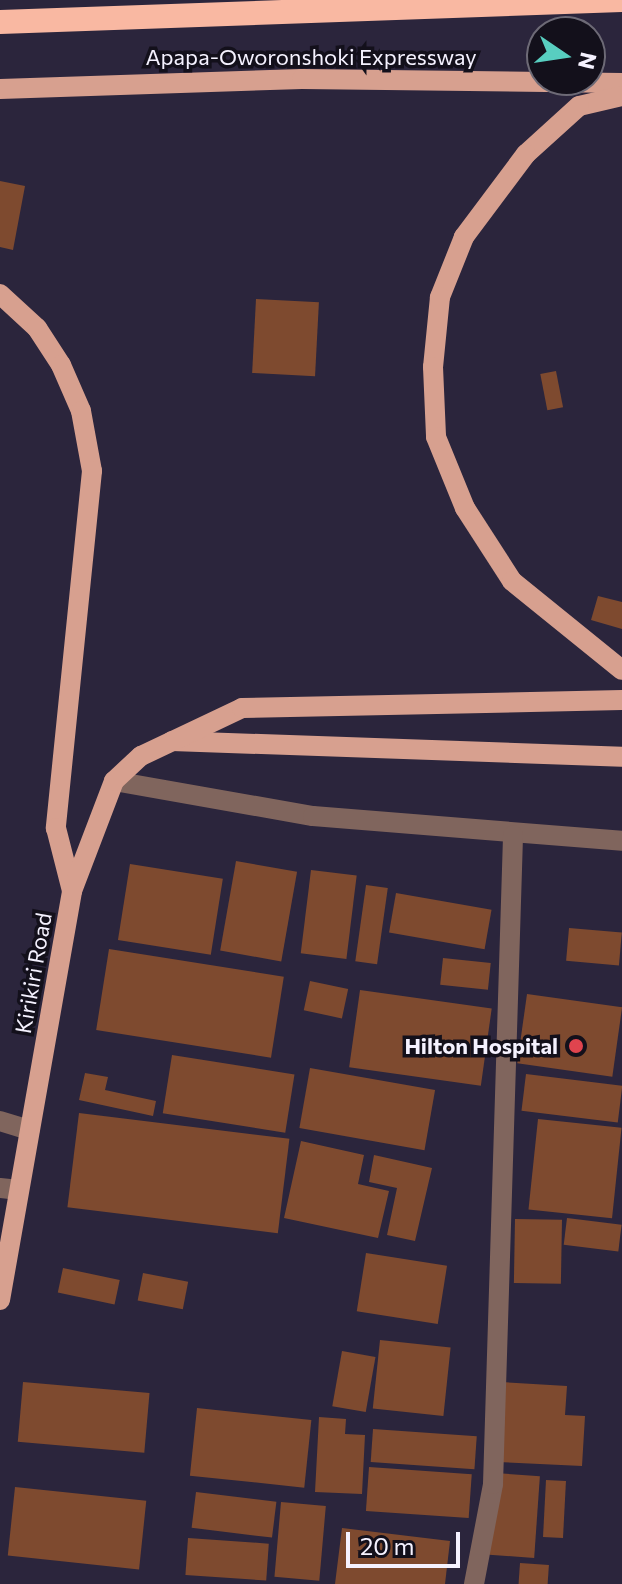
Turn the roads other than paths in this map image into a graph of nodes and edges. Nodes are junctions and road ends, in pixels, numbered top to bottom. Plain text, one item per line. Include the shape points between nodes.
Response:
1 (622, 0) edge
2 (0, 22) edge
3 (622, 83) edge
4 (0, 89) edge
5 (622, 96) edge
6 (0, 294) edge
7 (622, 670) edge
8 (622, 700) edge
9 (168, 740) junction
10 (622, 757) edge
11 (114, 781) junction
12 (513, 835) junction
13 (622, 841) edge
14 (72, 891) junction
15 (0, 1121) edge
16 (30, 1130) junction
17 (9, 1189) edge
18 (0, 1300) edge
19 (474, 1584) edge

1 - 2 highway, Apapa-Oworonshoki Expressway
3 - 4 main road, Apapa-Oworonshoki Expressway via 302,79
5 - 7 main road via 579,106 526,154 464,237 440,297 433,367 436,437 465,508 512,581
6 - 14 main road via 37,328 61,365 81,411 92,471 56,828
8 - 9 main road via 242,708
9 - 10 main road via 247,749
9 - 11 main road
11 - 12 street via 313,816
11 - 14 main road
12 - 13 street
12 - 19 street via 493,1484
14 - 16 main road, Kirikiri Road
15 - 16 street
16 - 17 main road, Kirikiri Road
17 - 18 main road, Kirikiri Road

